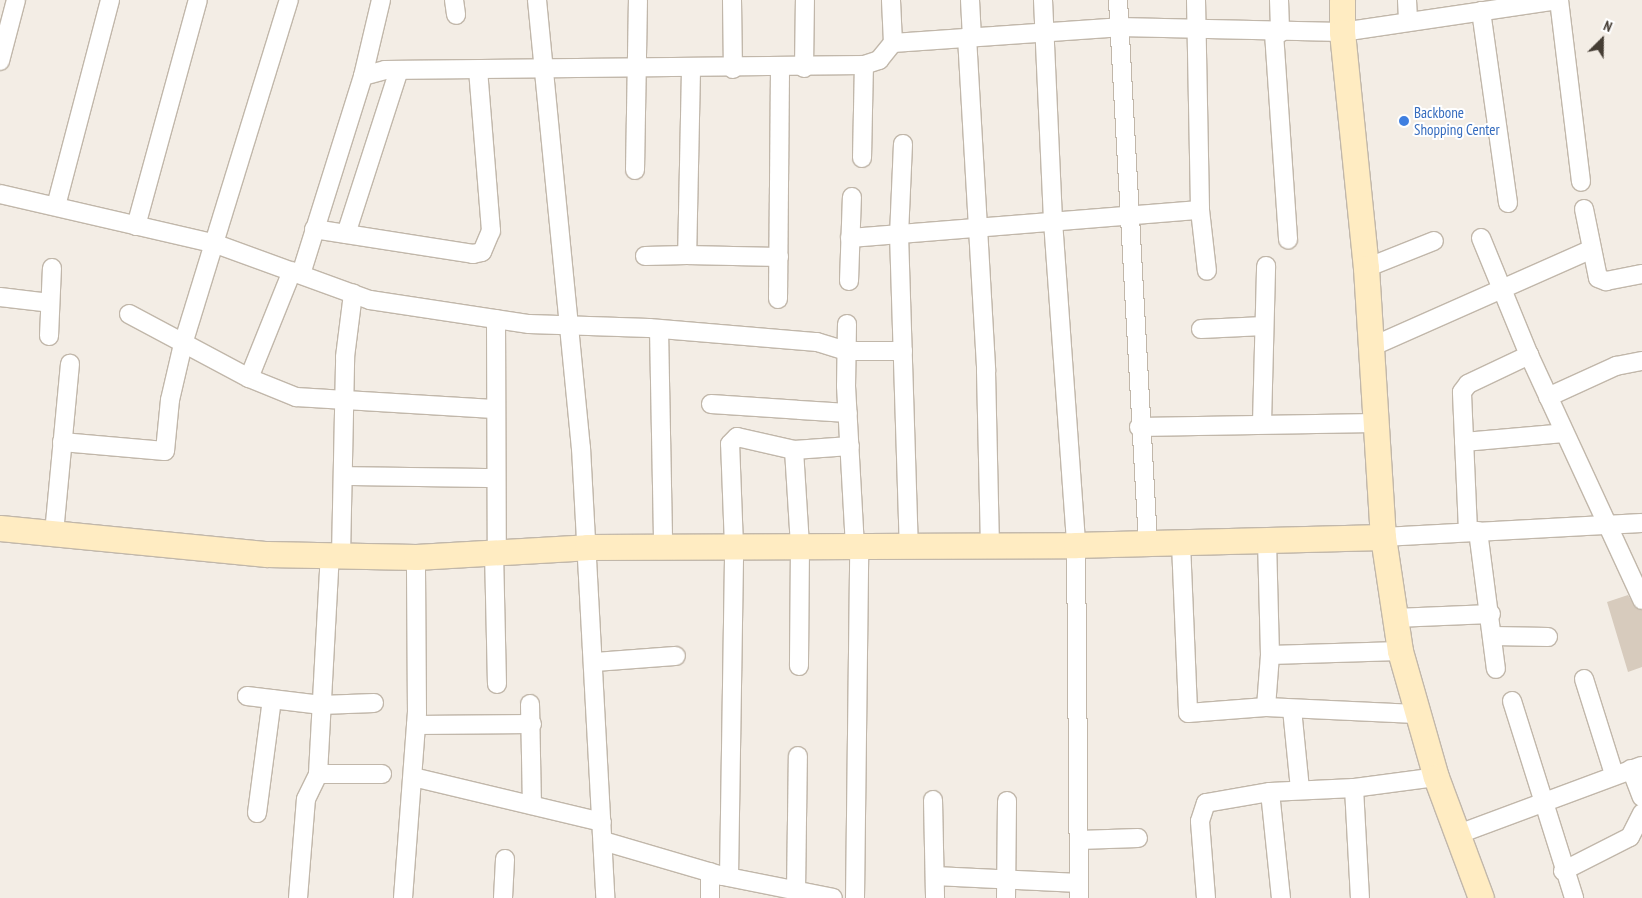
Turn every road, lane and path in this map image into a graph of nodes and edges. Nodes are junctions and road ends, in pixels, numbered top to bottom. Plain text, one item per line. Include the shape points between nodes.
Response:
1 (16, 0) edge
2 (110, 0) edge
3 (198, 0) edge
4 (289, 0) edge
5 (381, 0) edge
6 (537, 0) edge
7 (638, 0) edge
8 (732, 0) edge
9 (805, 0) edge
10 (892, 0) edge
11 (970, 0) edge
12 (1043, 0) edge
13 (1118, 0) edge
14 (1196, 0) edge
15 (1279, 0) edge
16 (1342, 0) edge
17 (1407, 0) edge
18 (1558, 0) edge
19 (1501, 4) edge
20 (1481, 12) junction
21 (1408, 22) junction
22 (1119, 27) junction
23 (1045, 30) junction
24 (1197, 30) junction
25 (1342, 32) junction
26 (1277, 33) junction
27 (970, 36) junction
28 (892, 42) junction
29 (0, 61) edge
30 (864, 65) junction
31 (804, 68) junction
32 (639, 69) junction
33 (733, 69) junction
34 (780, 69) junction
35 (399, 70) junction
36 (478, 70) junction
37 (545, 70) junction
38 (690, 70) junction
39 (363, 76) junction
40 (903, 144) dead end
41 (862, 158) dead end
42 (635, 170) dead end
43 (1580, 182) dead end
44 (0, 194) edge
45 (852, 198) dead end
46 (1508, 203) dead end
47 (56, 206) junction
48 (1200, 210) junction
49 (1584, 210) dead end
50 (1128, 217) junction
51 (1053, 221) junction
52 (136, 226) junction
53 (978, 228) junction
54 (314, 229) junction
55 (346, 234) junction
56 (900, 234) junction
57 (850, 238) junction
58 (1481, 238) dead end
59 (1288, 240) dead end
60 (1434, 242) dead end
61 (216, 244) junction
62 (1590, 250) junction
63 (687, 255) junction
64 (645, 256) dead end
65 (779, 256) junction
66 (1266, 266) dead end
67 (52, 268) dead end
68 (1366, 268) junction
69 (1207, 271) dead end
70 (296, 272) junction
71 (1642, 274) edge
72 (848, 282) dead end
73 (1502, 290) junction
74 (353, 294) junction
75 (0, 297) edge
76 (778, 299) dead end
77 (50, 302) junction
78 (129, 314) dead end
79 (496, 319) junction
80 (848, 324) dead end
81 (571, 326) junction
82 (1264, 326) junction
83 (659, 329) junction
84 (1201, 330) dead end
85 (49, 336) dead end
86 (183, 344) junction
87 (1371, 347) junction
88 (903, 351) junction
89 (847, 352) junction
90 (1529, 355) junction
91 (1642, 361) edge
92 (70, 364) dead end
93 (249, 378) junction
94 (1548, 397) junction
95 (345, 403) junction
96 (711, 404) dead end
97 (494, 409) junction
98 (848, 413) junction
99 (1262, 423) junction
100 (1375, 423) junction
101 (1139, 426) junction
102 (1564, 433) junction
103 (62, 442) junction
104 (1464, 442) junction
105 (850, 446) junction
106 (794, 450) junction
107 (343, 476) junction
108 (496, 478) junction
109 (1606, 523) junction
110 (1642, 523) edge
111 (0, 528) edge
112 (1473, 531) junction
113 (54, 533) junction
114 (1383, 537) junction
115 (1267, 542) junction
116 (1148, 543) junction
117 (1181, 543) junction
118 (1076, 545) junction
119 (663, 546) junction
120 (734, 546) junction
121 (800, 546) junction
122 (857, 546) junction
123 (908, 546) junction
124 (990, 546) junction
125 (587, 547) junction
126 (496, 552) junction
127 (335, 556) junction
128 (416, 557) junction
129 (1642, 600) edge
130 (1491, 614) junction
131 (1395, 618) junction
132 (1493, 636) junction
133 (1548, 637) dead end
134 (1400, 651) junction
135 (676, 656) dead end
136 (1270, 656) junction
137 (594, 662) junction
138 (799, 666) dead end
139 (1496, 668) dead end
140 (1584, 679) dead end
141 (497, 684) dead end
142 (247, 696) dead end
143 (272, 699) junction
144 (1512, 701) dead end
145 (374, 704) dead end
146 (530, 704) dead end
147 (322, 706) junction
148 (1266, 707) junction
149 (1292, 709) junction
150 (1416, 714) junction
151 (532, 724) junction
152 (416, 726) junction
153 (798, 756) dead end
154 (1629, 770) edge
155 (318, 774) junction
156 (382, 774) dead end
157 (413, 777) junction
158 (1436, 777) junction
159 (1354, 788) junction
160 (1300, 790) junction
161 (1270, 792) junction
162 (1642, 797) edge
163 (933, 800) dead end
164 (1546, 800) junction
165 (1007, 801) dead end
166 (532, 805) junction
167 (258, 813) dead end
168 (1642, 813) edge
169 (602, 822) junction
170 (1456, 835) junction
171 (1138, 838) dead end
172 (1079, 840) junction
173 (603, 841) junction
174 (505, 859) dead end
175 (1563, 871) junction
176 (710, 872) junction
177 (935, 876) junction
178 (729, 877) junction
179 (1006, 880) junction
180 (1079, 890) edge
181 (796, 891) junction
182 (822, 897) edge
183 (298, 898) edge
184 (403, 898) edge
185 (503, 898) edge
186 (605, 898) edge
187 (710, 898) edge
188 (855, 898) edge
189 (935, 898) edge
190 (1006, 898) edge
191 (1206, 898) edge
192 (1281, 898) edge
193 (1360, 898) edge
194 (1481, 898) edge
195 (1574, 898) edge

1 - 29 street
2 - 47 street
3 - 52 street
4 - 61 street
5 - 39 street
6 - 37 street
7 - 32 street
8 - 33 street
9 - 31 street
10 - 28 street
11 - 27 street
12 - 23 street
13 - 22 street
14 - 24 street
15 - 26 street
16 - 25 street
17 - 21 street
18 - 19 street
18 - 43 street
19 - 20 street
20 - 21 street
20 - 46 street
21 - 25 street
22 - 23 street
22 - 24 street
22 - 50 street
23 - 27 street
23 - 51 street
24 - 26 street
24 - 48 street
25 - 26 street
25 - 68 street
26 - 59 street
27 - 28 street
27 - 53 street
28 - 30 street via 879,60
30 - 31 street
30 - 41 street
31 - 34 street
32 - 37 street
32 - 38 street
32 - 42 street
33 - 34 street
33 - 38 street
34 - 65 street
35 - 36 street
35 - 39 street
35 - 55 street
36 - 37 street
36 - 55 street via 490,231 482,252
37 - 81 street
38 - 63 street
39 - 54 street
40 - 56 street
44 - 47 street
45 - 57 street
47 - 52 street
48 - 50 street
48 - 69 street
49 - 62 street
50 - 51 street
50 - 101 street
51 - 53 street
51 - 118 street
52 - 61 street
53 - 56 street
53 - 124 street
54 - 55 street
54 - 70 street
56 - 57 street
56 - 88 street
57 - 72 street
58 - 73 street
60 - 68 street
61 - 70 street
61 - 86 street
62 - 71 street via 1598,278 1606,281
62 - 73 street
63 - 64 street
63 - 65 street
65 - 76 street
66 - 82 street
67 - 77 street
68 - 87 street
70 - 74 street
70 - 93 street
73 - 87 street
73 - 90 street
74 - 79 street
74 - 95 street via 345,357
75 - 77 street
77 - 85 street
78 - 86 street
79 - 81 street
79 - 97 street
80 - 89 street
81 - 83 street
81 - 125 street
82 - 84 street
82 - 99 street
83 - 89 street via 817,342
83 - 119 street
86 - 93 street
86 - 103 street via 170,400 165,451
87 - 100 street
88 - 89 street
88 - 123 street
89 - 98 street
90 - 94 street
90 - 104 street via 1464,387
91 - 94 street via 1616,366
92 - 103 street
93 - 95 street via 296,397
94 - 102 street
95 - 97 street
95 - 107 street
96 - 98 street
97 - 108 street
98 - 105 street
99 - 100 street
99 - 101 street
100 - 114 street
101 - 116 street
102 - 104 street
102 - 109 street
103 - 113 street
104 - 112 street
105 - 106 street
105 - 122 street
106 - 120 street via 732,439
106 - 121 street
107 - 108 street
107 - 127 street
108 - 126 street
109 - 110 street
109 - 112 street
109 - 129 street
111 - 113 street
112 - 114 street
112 - 130 street
113 - 127 street via 267,554
114 - 115 street
114 - 131 street
115 - 117 street
115 - 136 street
116 - 117 street
116 - 118 street
117 - 148 street via 1188,713
118 - 124 street
118 - 172 street
119 - 120 street
119 - 125 street
120 - 121 street
120 - 178 street
121 - 122 street
121 - 138 street
122 - 123 street
122 - 188 street
123 - 124 street
125 - 126 street
125 - 137 street
126 - 128 street
126 - 141 street
127 - 128 street
127 - 147 street
128 - 152 street
130 - 131 street
130 - 132 street
131 - 134 street
132 - 133 street
132 - 139 street
134 - 136 street
134 - 150 street
135 - 137 street
136 - 148 street
137 - 169 street
140 - 154 street
142 - 143 street
143 - 147 street
143 - 167 street
144 - 164 street
145 - 147 street
146 - 151 street
147 - 155 street
148 - 149 street
149 - 150 street
149 - 160 street
150 - 158 street
151 - 152 street
151 - 166 street
152 - 157 street
153 - 181 street
154 - 162 street
154 - 164 street
155 - 156 street
155 - 183 street via 306,799
157 - 166 street
157 - 184 street
158 - 159 street
158 - 170 street
159 - 160 street
159 - 193 street
160 - 161 street
161 - 191 street via 1206,803 1200,821
161 - 192 street
163 - 177 street
164 - 170 street
164 - 175 street
165 - 179 street
166 - 169 street
168 - 175 street via 1630,837
169 - 173 street
170 - 194 street
171 - 172 street
172 - 180 street
173 - 176 street
173 - 186 street
174 - 185 street
175 - 195 street
176 - 178 street
176 - 187 street
177 - 179 street
177 - 189 street
178 - 181 street
179 - 180 street
179 - 190 street
181 - 182 street

